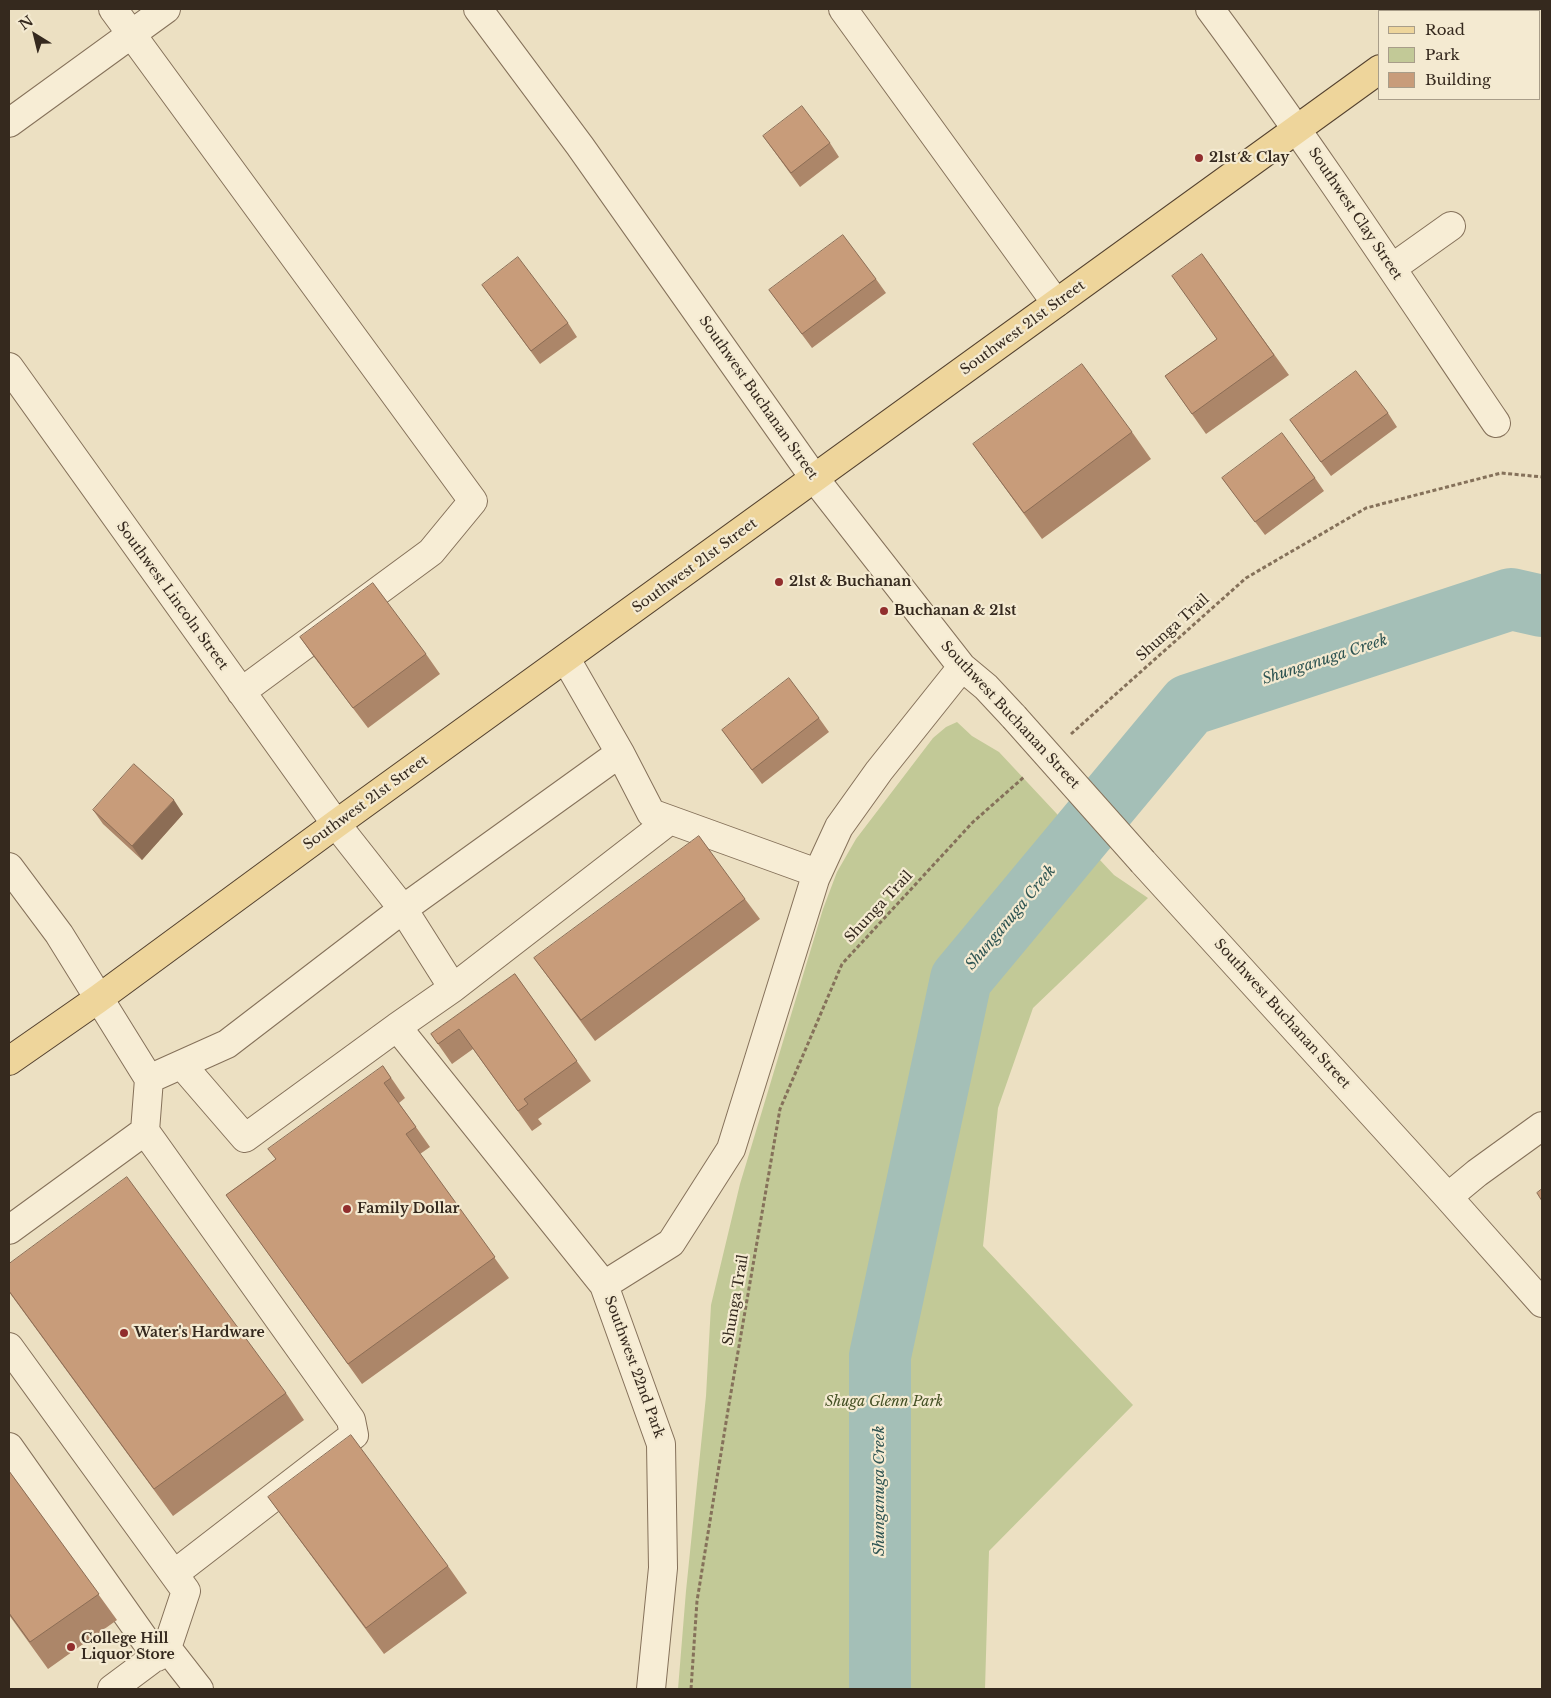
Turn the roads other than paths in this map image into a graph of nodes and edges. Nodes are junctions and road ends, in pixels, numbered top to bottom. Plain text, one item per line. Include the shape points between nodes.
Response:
1 (114, 9) edge
2 (166, 9) edge
3 (478, 9) edge
4 (843, 9) edge
5 (1210, 9) edge
6 (132, 34) junction
7 (1378, 70) edge
8 (9, 123) edge
9 (1297, 129) junction
10 (1451, 226) dead end
11 (1392, 268) junction
12 (1056, 303) junction
13 (9, 367) edge
14 (1496, 423) dead end
15 (815, 479) junction
16 (566, 659) junction
17 (962, 667) junction
18 (241, 692) junction
19 (620, 753) junction
20 (670, 820) junction
21 (336, 824) junction
22 (9, 867) edge
23 (818, 873) junction
24 (403, 909) junction
25 (453, 988) junction
26 (98, 999) junction
27 (397, 1027) junction
28 (9, 1061) edge
29 (182, 1065) junction
30 (150, 1079) junction
31 (1542, 1126) edge
32 (145, 1131) junction
33 (1448, 1197) junction
34 (9, 1230) edge
35 (604, 1285) junction
36 (1542, 1303) edge
37 (9, 1347) edge
38 (9, 1447) edge
39 (174, 1574) junction
40 (162, 1652) junction
41 (112, 1689) edge
42 (199, 1689) edge
43 (651, 1689) edge

1 - 6 street
2 - 6 street
3 - 15 street, Southwest Buchanan Street via 586,154
4 - 12 street
5 - 9 street, Southwest Clay Street
6 - 8 street
6 - 18 street via 473,501 431,552
7 - 9 main road, Southwest 21st Street
9 - 11 street, Southwest Clay Street
9 - 12 main road, Southwest 21st Street
10 - 11 street
11 - 14 street, Southwest Clay Street
12 - 15 main road, Southwest 21st Street
13 - 18 street, Southwest Lincoln Street
15 - 16 main road, Southwest 21st Street
15 - 17 street, Southwest Buchanan Street
16 - 19 street
16 - 21 main road, Southwest 21st Street
17 - 23 street via 839,827
17 - 33 street, Southwest Buchanan Street, bridge via 1014,717
18 - 21 street, Southwest Lincoln Street
19 - 20 street via 651,813
19 - 24 street
20 - 23 street
20 - 25 street
21 - 24 street, Southwest Lincoln Street
21 - 26 main road, Southwest 21st Street
22 - 26 street via 58,934
23 - 35 street via 731,1149 672,1243
24 - 25 street, Southwest Lincoln Street
24 - 29 street via 227,1044
25 - 27 street
26 - 28 main road, Southwest 21st Street
26 - 30 street
27 - 29 street via 245,1138
27 - 35 street, Southwest 22nd Park
29 - 30 street
30 - 32 street
31 - 33 street
32 - 34 street
32 - 39 street via 351,1420 354,1435
33 - 36 street, Southwest Buchanan Street
35 - 43 street, Southwest 22nd Park via 662,1444 662,1568
37 - 39 street
38 - 40 street
39 - 40 street via 186,1591
40 - 41 street
40 - 42 street

